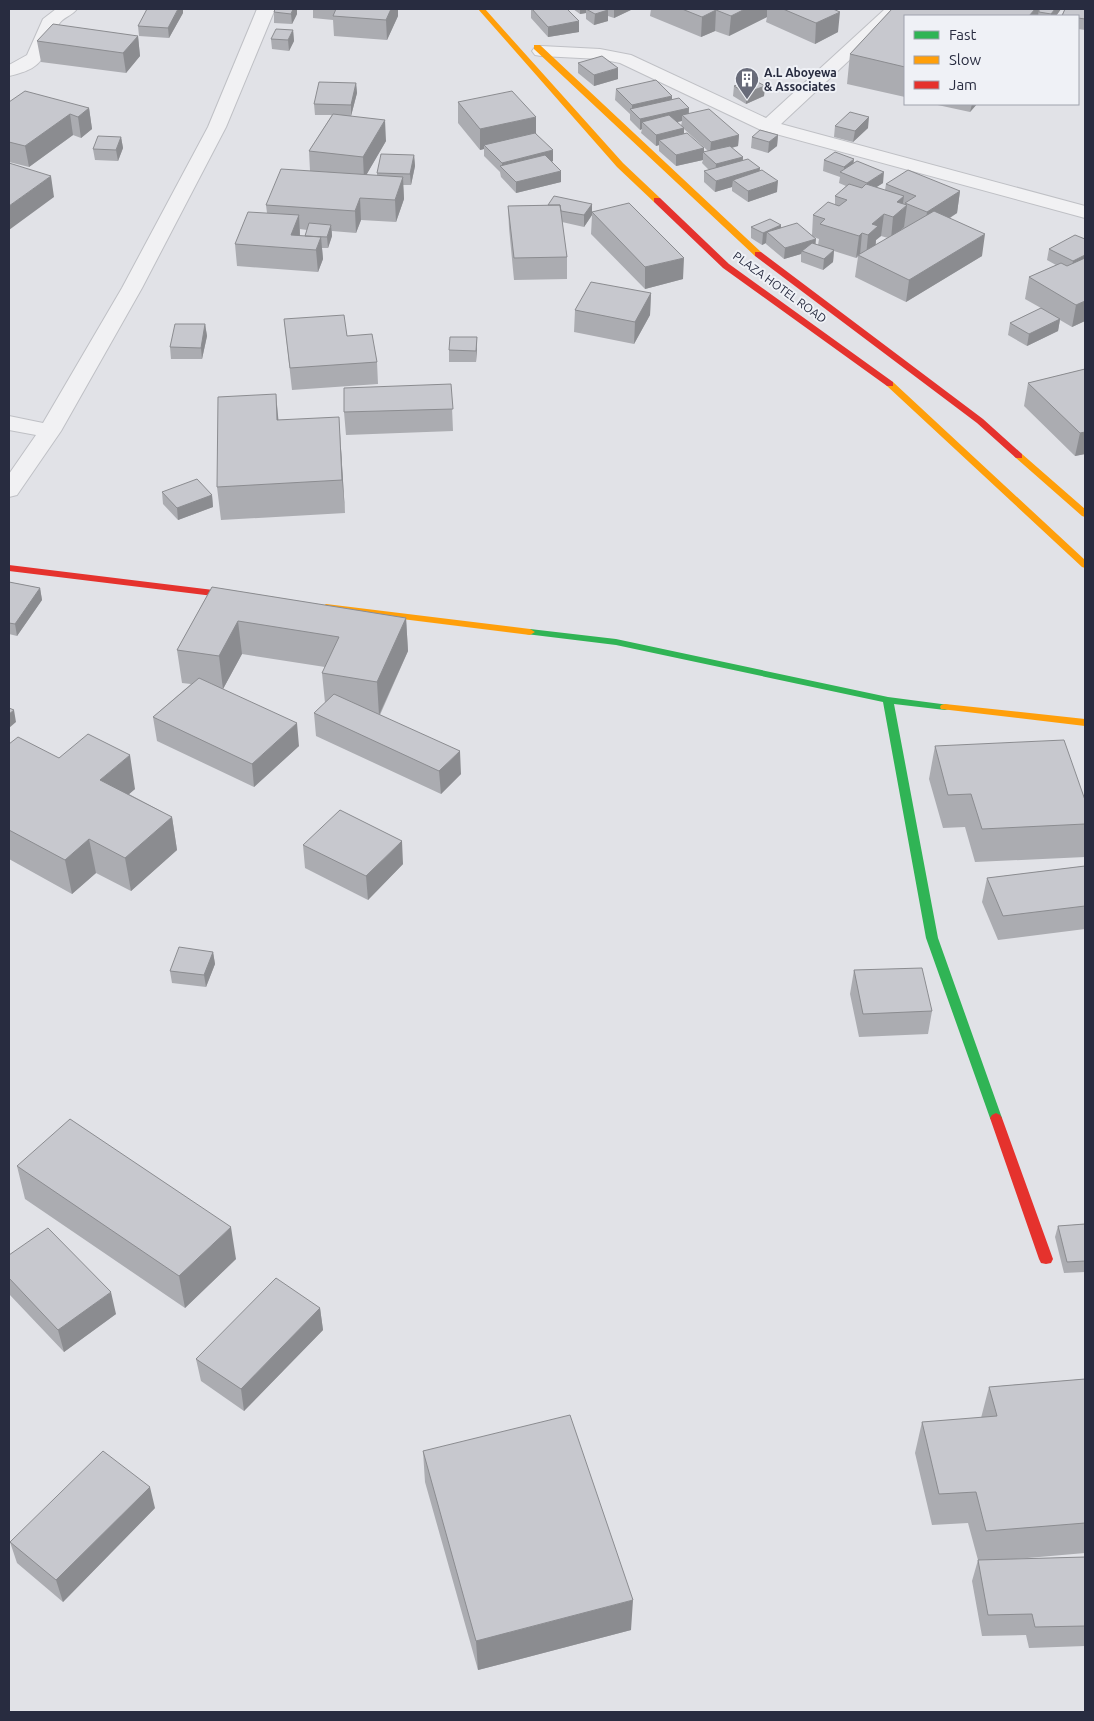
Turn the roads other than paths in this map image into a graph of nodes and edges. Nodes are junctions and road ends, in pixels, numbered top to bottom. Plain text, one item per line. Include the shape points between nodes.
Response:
1 (68, 9) edge
2 (266, 9) edge
3 (481, 9) edge
4 (895, 9) edge
5 (527, 37) dead end
6 (541, 51) junction
7 (9, 71) edge
8 (768, 126) junction
9 (1085, 212) edge
10 (9, 422) edge
11 (50, 431) junction
12 (9, 490) edge
13 (1085, 514) edge
14 (1085, 565) edge
15 (9, 568) edge
16 (254, 598) edge
17 (312, 605) edge
18 (888, 700) junction
19 (1085, 723) edge
20 (1046, 1259) dead end

1 - 7 street via 52,19 35,58
2 - 11 street via 217,127 132,288
3 - 14 main road, PLAZA HOTEL ROAD via 620,166 726,266 884,378
4 - 8 street
5 - 6 main road, PLAZA HOTEL ROAD
6 - 8 street via 600,54 625,59
6 - 13 main road, PLAZA HOTEL ROAD via 763,259 980,421
8 - 9 street
10 - 11 street
11 - 12 street
15 - 16 main road
17 - 18 main road via 616,642
18 - 19 main road
18 - 20 main road via 932,938

